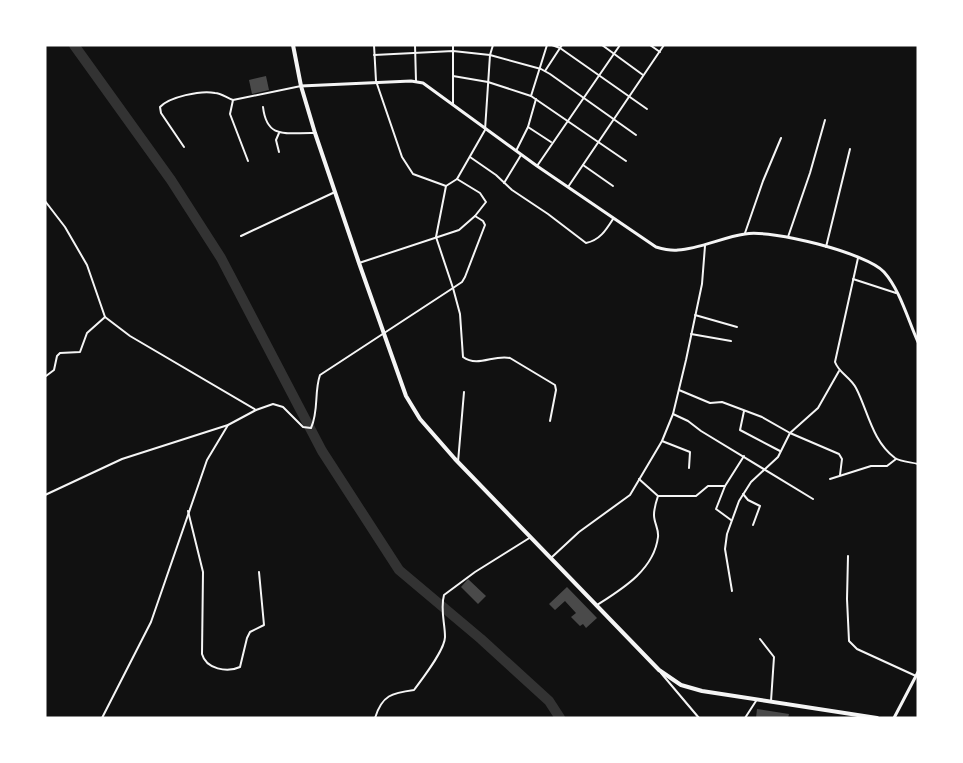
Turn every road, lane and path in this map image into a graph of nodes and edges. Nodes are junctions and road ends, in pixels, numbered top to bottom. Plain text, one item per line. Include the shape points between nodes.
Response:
1 (293, 45) edge
2 (374, 45) edge
3 (415, 45) edge
4 (453, 45) edge
5 (493, 45) edge
6 (547, 45) edge
7 (552, 45) edge
8 (602, 45) edge
9 (620, 45) edge
10 (650, 45) edge
11 (664, 45) edge
12 (561, 47) edge
13 (453, 51) junction
14 (660, 52) junction
15 (416, 53) junction
16 (614, 54) junction
17 (374, 55) junction
18 (490, 56) junction
19 (541, 69) junction
20 (546, 71) junction
21 (453, 76) junction
22 (599, 76) junction
23 (644, 76) junction
24 (376, 81) junction
25 (416, 81) junction
26 (488, 82) junction
27 (301, 86) junction
28 (531, 96) junction
29 (629, 98) junction
30 (536, 99) junction
31 (583, 99) junction
32 (233, 100) junction
33 (453, 105) junction
34 (263, 108) dead end
35 (647, 109) dead end
36 (568, 120) junction
37 (615, 120) junction
38 (825, 120) dead end
39 (528, 127) junction
40 (485, 130) junction
41 (279, 133) junction
42 (315, 133) junction
43 (636, 135) dead end
44 (781, 138) dead end
45 (552, 142) junction
46 (599, 142) junction
47 (184, 147) dead end
48 (850, 149) dead end
49 (516, 151) junction
50 (279, 152) dead end
51 (521, 155) junction
52 (470, 157) junction
53 (248, 161) dead end
54 (626, 161) dead end
55 (583, 165) junction
56 (537, 166) junction
57 (457, 179) junction
58 (504, 183) junction
59 (446, 186) junction
60 (613, 186) dead end
61 (568, 187) junction
62 (334, 192) junction
63 (45, 201) edge
64 (475, 216) junction
65 (613, 219) junction
66 (746, 233) junction
67 (241, 236) dead end
68 (436, 237) junction
69 (788, 237) junction
70 (705, 243) junction
71 (826, 247) junction
72 (858, 257) junction
73 (359, 263) junction
74 (853, 279) junction
75 (453, 288) junction
76 (897, 293) junction
77 (695, 315) junction
78 (105, 317) junction
79 (737, 327) dead end
80 (383, 332) junction
81 (691, 334) junction
82 (732, 341) dead end
83 (918, 342) edge
84 (839, 371) junction
85 (46, 376) edge
86 (679, 390) junction
87 (464, 392) dead end
88 (256, 410) junction
89 (744, 411) junction
90 (673, 414) junction
91 (550, 421) dead end
92 (228, 425) junction
93 (790, 433) junction
94 (662, 441) junction
95 (780, 451) junction
96 (744, 456) junction
97 (896, 459) junction
98 (458, 462) junction
99 (918, 464) edge
100 (689, 468) dead end
101 (764, 470) junction
102 (840, 475) junction
103 (639, 479) junction
104 (830, 479) dead end
105 (725, 486) junction
106 (743, 494) junction
107 (45, 495) edge
108 (658, 496) junction
109 (813, 499) dead end
110 (188, 511) junction
111 (732, 520) junction
112 (753, 525) dead end
113 (531, 537) junction
114 (848, 556) dead end
115 (552, 558) junction
116 (259, 572) dead end
117 (732, 591) dead end
118 (597, 605) junction
119 (760, 639) dead end
120 (659, 670) junction
121 (917, 674) edge
122 (757, 698) junction
123 (771, 701) junction
124 (102, 718) edge
125 (375, 718) edge
126 (699, 718) edge
127 (745, 718) edge
128 (877, 718) edge
129 (894, 718) edge

1 - 27 main road
2 - 17 street
3 - 15 street
4 - 13 street
5 - 18 street
6 - 19 street
7 - 12 street
8 - 16 street
9 - 16 street
10 - 14 street
11 - 14 street
12 - 20 street
12 - 22 street
13 - 15 street
13 - 18 street
13 - 21 street
14 - 23 street
15 - 17 street
15 - 25 street
16 - 22 street
16 - 23 street
17 - 24 street
18 - 19 street
18 - 26 street
19 - 20 street
19 - 28 street
20 - 31 street
21 - 26 street
21 - 33 street
22 - 29 street
22 - 31 street
23 - 29 street
24 - 25 street
24 - 27 street
24 - 59 street via 408,168 418,177
25 - 33 street
26 - 28 street
26 - 40 street
27 - 32 street
27 - 42 main road
28 - 30 street
29 - 35 street
29 - 37 street
30 - 36 street
30 - 39 street
31 - 36 street
31 - 37 street
32 - 47 street via 209,93 165,102 161,113
32 - 53 street via 230,114
33 - 40 street
34 - 41 street via 268,127
36 - 45 street
36 - 46 street
37 - 43 street
37 - 46 street
38 - 69 street
39 - 45 street
39 - 49 street
40 - 49 street
40 - 52 street
41 - 42 street
41 - 50 street
42 - 62 main road
44 - 66 street
45 - 56 street
46 - 54 street
46 - 55 street
48 - 71 street
49 - 51 street
51 - 56 street
51 - 58 street
52 - 57 street
52 - 58 street
55 - 60 street
55 - 61 street
56 - 61 street
57 - 59 street
57 - 64 street via 486,202
58 - 65 street via 586,243 603,234
59 - 68 street
61 - 65 street
62 - 67 street
62 - 73 main road
63 - 78 street via 87,266
64 - 68 street via 459,230
64 - 75 street via 485,225 465,277
65 - 70 street via 656,247 678,250
66 - 69 street
66 - 70 street
68 - 73 street
68 - 75 street
69 - 71 street
70 - 77 street
71 - 72 street
72 - 74 street
72 - 76 street via 879,266
73 - 80 main road
74 - 76 street
74 - 84 street via 835,359
75 - 80 street
75 - 91 street via 460,314 463,357 476,362 505,357 549,380 556,390
76 - 83 street
77 - 79 street
77 - 81 street
78 - 85 street via 87,333 80,352 60,353 54,370
78 - 88 street via 130,336
80 - 88 street via 320,375 315,419 310,428 303,427 278,404
80 - 98 main road via 406,396 420,419
81 - 82 street
81 - 86 street
84 - 93 street via 818,408
84 - 97 street via 855,386 876,435
86 - 89 street
86 - 90 street
87 - 98 street
88 - 92 street
89 - 93 street
89 - 95 street via 740,430
90 - 94 street
90 - 96 street
92 - 107 street via 122,459
92 - 110 street via 207,460
93 - 95 street
93 - 102 street via 842,456
94 - 100 street via 690,452
94 - 103 street
95 - 101 street
96 - 101 street
96 - 105 street
97 - 99 street
97 - 102 street via 887,466 871,466
98 - 113 main road
101 - 106 street
101 - 109 street
102 - 104 street
103 - 108 street
103 - 115 street via 623,502 579,532
105 - 108 street via 708,486 696,496
105 - 111 street via 716,509
106 - 111 street
106 - 112 street via 760,506
108 - 118 street via 654,514 658,536 652,556 628,585
110 - 116 street via 203,572 202,654 208,665 240,667 250,632 264,625
110 - 124 street via 159,601
111 - 117 street via 725,549
113 - 115 main road
113 - 125 street via 444,595 443,647 416,688 382,700
114 - 121 street via 849,641
115 - 118 main road
118 - 120 main road
119 - 123 street via 774,657
120 - 122 main road via 690,688
120 - 126 street
121 - 129 street
122 - 123 main road
122 - 127 street
123 - 128 main road

